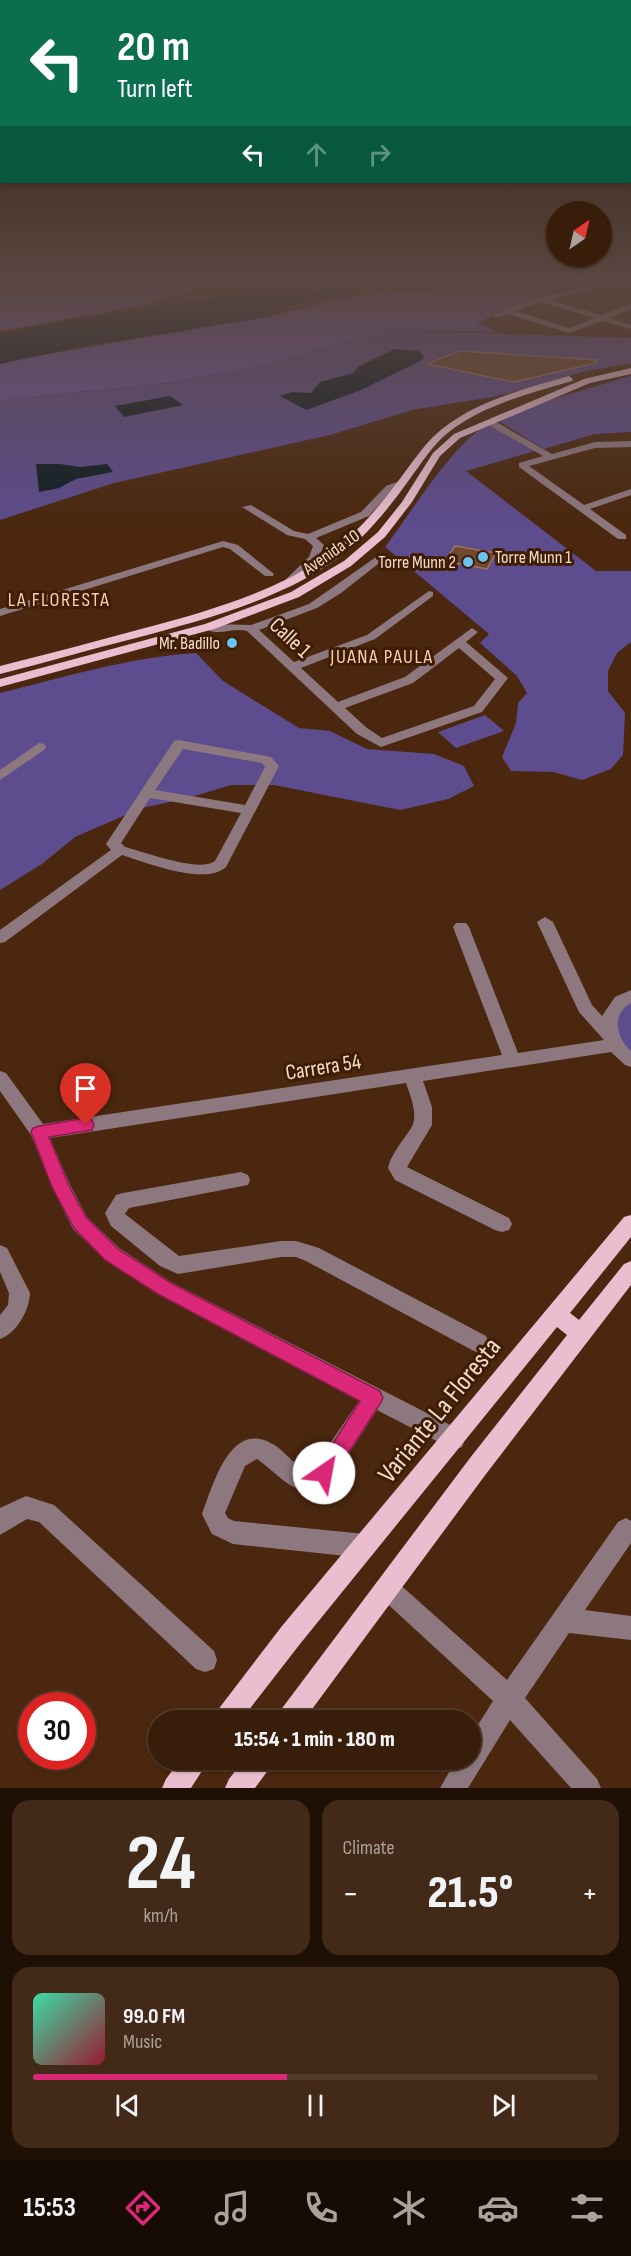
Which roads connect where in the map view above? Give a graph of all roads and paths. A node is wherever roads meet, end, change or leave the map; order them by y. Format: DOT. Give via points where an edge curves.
graph roads {
  1 [pos="629,368"];
  2 [pos="490,422"];
  3 [pos="631,444"];
  4 [pos="551,457"];
  5 [pos="402,483"];
  6 [pos="631,492"];
  7 [pos="247,507"];
  8 [pos="581,509"];
  9 [pos="309,537"];
  10 [pos="622,537"];
  11 [pos="379,558"];
  12 [pos="269,574"];
  13 [pos="290,581"];
  14 [pos="429,594"];
  15 [pos="0,613"];
  16 [pos="209,627"];
  17 [pos="251,629"];
  18 [pos="472,632"];
  19 [pos="459,642"];
  20 [pos="292,667"];
  21 [pos="0,669"];
  22 [pos="0,683"];
  23 [pos="336,707"];
  24 [pos="39,747"];
  25 [pos="0,776"];
  26 [pos="145,793"];
  27 [pos="249,810"];
  28 [pos="120,850"];
  29 [pos="545,922"];
  30 [pos="461,927"];
  31 [pos="0,938"];
  32 [pos="631,996"];
  33 [pos="611,1038"];
  34 [pos="512,1060"];
  35 [pos="631,1060"];
  36 [pos="412,1076"];
  37 [pos="0,1078"];
  38 [pos="39,1132"];
  39 [pos="241,1180"];
  40 [pos="631,1223"];
  41 [pos="502,1224"];
  42 [pos="178,1265"];
  43 [pos="3,1269"];
  44 [pos="631,1270"];
  45 [pos="164,1288"];
  46 [pos="556,1314"];
  47 [pos="0,1330"];
  48 [pos="581,1334"];
  49 [pos="479,1342"];
  50 [pos="373,1398"];
  51 [pos="454,1439"];
  52 [pos="0,1524"];
  53 [pos="626,1530"];
  54 [pos="365,1546"];
  55 [pos="388,1589"];
  56 [pos="563,1620"];
  57 [pos="631,1628"];
  58 [pos="205,1660"];
  59 [pos="509,1700"];
  60 [pos="234,1710"];
  61 [pos="297,1710"];
  62 [pos="481,1743"];
  63 [pos="188,1770"];
  64 [pos="252,1770"];
  65 [pos="464,1770"];
  66 [pos="175,1788"];
  67 [pos="238,1788"];
  68 [pos="453,1788"];
  69 [pos="588,1788"];
  1 -- 2 [label="main road, Avenida 10" via="587,381"];
  1 -- 5 [label="main road, Avenida 10" via="589,372 530,390 462,421 440,436"];
  2 -- 4 [label="street"];
  2 -- 16 [label="main road, Avenida 10" via="446,444 386,530 351,561 281,603"];
  3 -- 4 [label="street" via="595,445"];
  4 -- 8 [label="street" via="522,465"];
  5 -- 9 [label="street" via="389,488 365,514"];
  5 -- 13 [label="main road, Avenida 10" via="347,547"];
  6 -- 8 [label="street"];
  7 -- 9 [label="street" via="291,532"];
  8 -- 10 [label="street"];
  9 -- 13 [label="street" via="319,545 318,550"];
  11 -- 17 [label="street" via="313,606"];
  12 -- 15 [label="street" via="234,547 223,544"];
  13 -- 21 [label="main road, Avenida 10" via="189,620"];
  14 -- 20 [label="street" via="371,638"];
  16 -- 17 [label="street, Calle 1" via="218,630 241,625"];
  16 -- 22 [label="main road, Avenida 10"];
  17 -- 20 [label="street, Calle 1"];
  18 -- 19 [label="street"];
  19 -- 23 [label="street" via="409,680"];
  19 -- 23 [label="street, Calle 1" via="502,678 478,709 381,743"];
  20 -- 23 [label="street, Calle 1"];
  24 -- 25 [label="street"];
  26 -- 27 [label="street"];
  26 -- 27 [label="street" via="176,747 184,744 270,763 272,766"];
  26 -- 28 [label="street" via="114,842"];
  27 -- 28 [label="street" via="215,869"];
  28 -- 31 [label="street"];
  29 -- 33 [label="street" via="585,1008"];
  30 -- 34 [label="street"];
  32 -- 33 [label="street" via="614,1007 608,1018"];
  33 -- 34 [label="street, Carrera 54"];
  33 -- 35 [label="street"];
  34 -- 36 [label="street, Carrera 54"];
  36 -- 38 [label="street, Carrera 54"];
  36 -- 41 [label="street" via="424,1119 397,1168 402,1175"];
  37 -- 38 [label="street"];
  38 -- 45 [label="street" via="80,1223 112,1254"];
  39 -- 42 [label="street" via="123,1201 117,1207 118,1220"];
  40 -- 46 [label="main road, Variante La Floresta"];
  42 -- 45 [label="street"];
  42 -- 49 [label="street" via="296,1249"];
  43 -- 47 [label="street" via="20,1291 21,1300"];
  44 -- 48 [label="main road"];
  45 -- 50 [label="street"];
  46 -- 48 [label="main road"];
  46 -- 51 [label="main road, Variante La Floresta"];
  48 -- 55 [label="main road"];
  50 -- 51 [label="street"];
  50 -- 54 [label="street" via="324,1473 313,1480 300,1479 263,1451 251,1448 243,1452 213,1514 220,1526 233,1532"];
  51 -- 54 [label="main road, Variante La Floresta"];
  52 -- 58 [label="street" via="26,1507 46,1513"];
  53 -- 56 [label="street"];
  54 -- 60 [label="main road, Variante La Floresta"];
  55 -- 59 [label="street"];
  55 -- 61 [label="main road"];
  56 -- 57 [label="street"];
  56 -- 59 [label="street"];
  59 -- 62 [label="street"];
  59 -- 69 [label="street"];
  63 -- 66 [label="main road"];
  64 -- 67 [label="main road"];
  65 -- 68 [label="street"];
}
